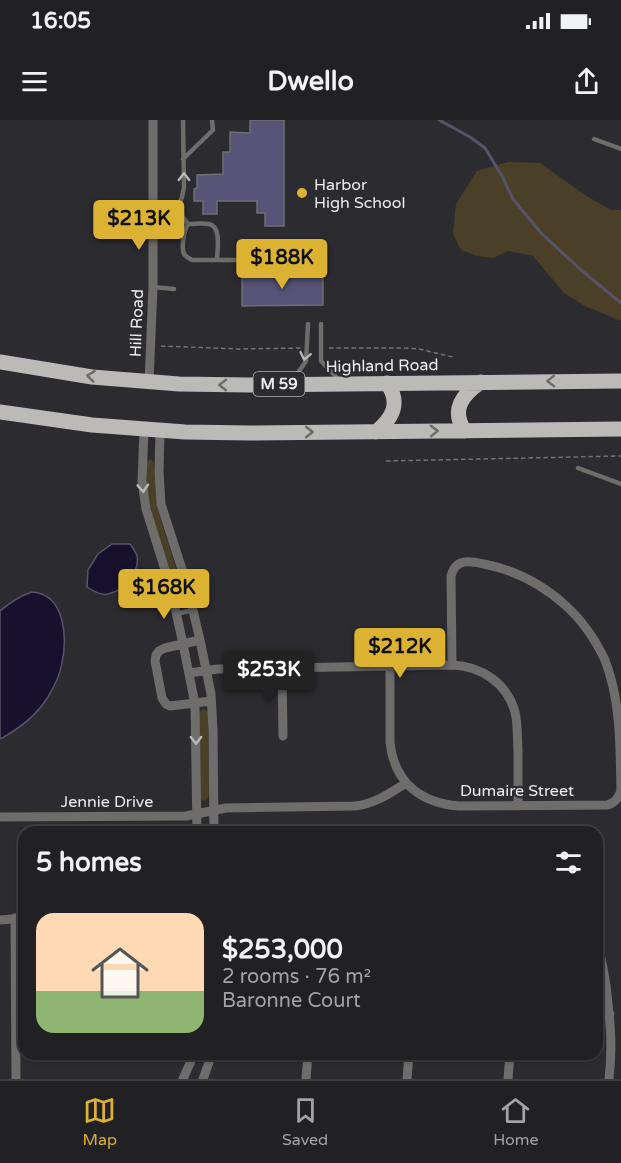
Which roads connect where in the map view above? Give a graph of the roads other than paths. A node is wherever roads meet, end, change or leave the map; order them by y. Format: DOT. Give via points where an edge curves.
graph roads {
  1 [pos="153,120"];
  2 [pos="183,120"];
  3 [pos="212,120"];
  4 [pos="594,139"];
  5 [pos="621,149"];
  6 [pos="183,159"];
  7 [pos="177,209"];
  8 [pos="153,210"];
  9 [pos="188,224"];
  10 [pos="325,251"];
  11 [pos="217,260"];
  12 [pos="153,287"];
  13 [pos="174,289"];
  14 [pos="308,324"];
  15 [pos="321,324"];
  16 [pos="0,362"];
  17 [pos="621,381"];
  18 [pos="149,382"];
  19 [pos="481,382"];
  20 [pos="387,383"];
  21 [pos="290,384"];
  22 [pos="343,384"];
  23 [pos="0,412"];
  24 [pos="621,429"];
  25 [pos="144,430"];
  26 [pos="160,431"];
  27 [pos="465,431"];
  28 [pos="376,432"];
  29 [pos="578,468"];
  30 [pos="621,484"];
  31 [pos="193,610"];
  32 [pos="176,614"];
  33 [pos="200,640"];
  34 [pos="183,644"];
  35 [pos="452,665"];
  36 [pos="390,666"];
  37 [pos="282,668"];
  38 [pos="206,669"];
  39 [pos="189,673"];
  40 [pos="211,701"];
  41 [pos="195,704"];
  42 [pos="283,736"];
  43 [pos="406,783"];
  44 [pos="518,806"];
  45 [pos="213,810"];
  46 [pos="196,814"];
  47 [pos="0,817"];
  48 [pos="197,826"];
  49 [pos="214,826"];
  50 [pos="18,918"];
  51 [pos="0,920"];
  52 [pos="603,968"];
  53 [pos="603,1014"];
  54 [pos="610,1014"];
  55 [pos="18,1048"];
  56 [pos="191,1060"];
  57 [pos="210,1060"];
  58 [pos="308,1060"];
  59 [pos="409,1060"];
  60 [pos="510,1060"];
  61 [pos="16,1079"];
  62 [pos="183,1079"];
  63 [pos="203,1079"];
  64 [pos="306,1079"];
  65 [pos="407,1079"];
  66 [pos="508,1079"];
  67 [pos="609,1079"];
  1 -- 8 [label="street, Hill Road"];
  2 -- 6 [label="lane"];
  3 -- 6 [label="lane" via="213,130"];
  4 -- 5 [label="lane"];
  7 -- 6 [label="lane, one-way" via="184,186"];
  7 -- 8 [label="lane"];
  7 -- 9 [label="lane"];
  8 -- 12 [label="street, Hill Road"];
  9 -- 11 [label="lane" via="215,227"];
  9 -- 11 [label="lane" via="184,231 187,257"];
  10 -- 11 [label="lane" via="263,251 252,260"];
  12 -- 13 [label="lane"];
  12 -- 18 [label="street, Hill Road"];
  14 -- 21 [label="lane, one-way" via="306,361"];
  15 -- 22 [label="lane" via="321,361"];
  18 -- 16 [label="highway, Highland Road / M 59, one-way"];
  17 -- 19 [label="highway, Highland Road / M 59, one-way"];
  21 -- 18 [label="highway, Highland Road / M 59, one-way"];
  19 -- 20 [label="highway, Highland Road / M 59"];
  19 -- 27 [label="highway" via="466,394 459,407 459,420"];
  20 -- 22 [label="highway, Highland Road / M 59"];
  20 -- 28 [label="highway" via="394,407 388,421"];
  21 -- 22 [label="highway, Highland Road / M 59"];
  23 -- 25 [label="highway"];
  24 -- 27 [label="highway"];
  25 -- 26 [label="highway"];
  25 -- 32 [label="street, one-way" via="142,481 146,509"];
  26 -- 28 [label="highway, one-way"];
  26 -- 31 [label="street" via="161,504"];
  28 -- 27 [label="highway, one-way"];
  29 -- 30 [label="lane"];
  31 -- 32 [label="lane"];
  31 -- 33 [label="street"];
  32 -- 34 [label="street"];
  33 -- 34 [label="street"];
  33 -- 38 [label="street"];
  34 -- 39 [label="street"];
  34 -- 41 [label="street" via="163,648 156,655 161,695 170,706"];
  35 -- 36 [label="street"];
  35 -- 44 [label="street" via="490,677 510,701 517,729"];
  35 -- 44 [label="street, Dumaire Street" via="451,576 454,567 470,562 501,568 557,598 591,635 604,658 613,681 620,721 618,797 607,805"];
  36 -- 37 [label="street"];
  36 -- 43 [label="street, Dumaire Street" via="390,748"];
  37 -- 38 [label="street"];
  37 -- 42 [label="street"];
  38 -- 39 [label="street"];
  38 -- 40 [label="street"];
  39 -- 41 [label="street"];
  40 -- 41 [label="street"];
  40 -- 45 [label="street"];
  41 -- 46 [label="street, one-way"];
  43 -- 44 [label="street, Dumaire Street" via="440,804"];
  43 -- 45 [label="street, Jennie Drive" via="378,800 348,807"];
  45 -- 46 [label="street, Jennie Drive"];
  45 -- 49 [label="street"];
  46 -- 47 [label="street, Jennie Drive"];
  46 -- 48 [label="street"];
  50 -- 51 [label="street"];
  52 -- 54 [label="street"];
  53 -- 54 [label="street"];
  54 -- 67 [label="street"];
  55 -- 61 [label="street"];
  56 -- 62 [label="street"];
  57 -- 63 [label="street"];
  58 -- 64 [label="street"];
  59 -- 65 [label="street"];
  60 -- 66 [label="street"];
}
